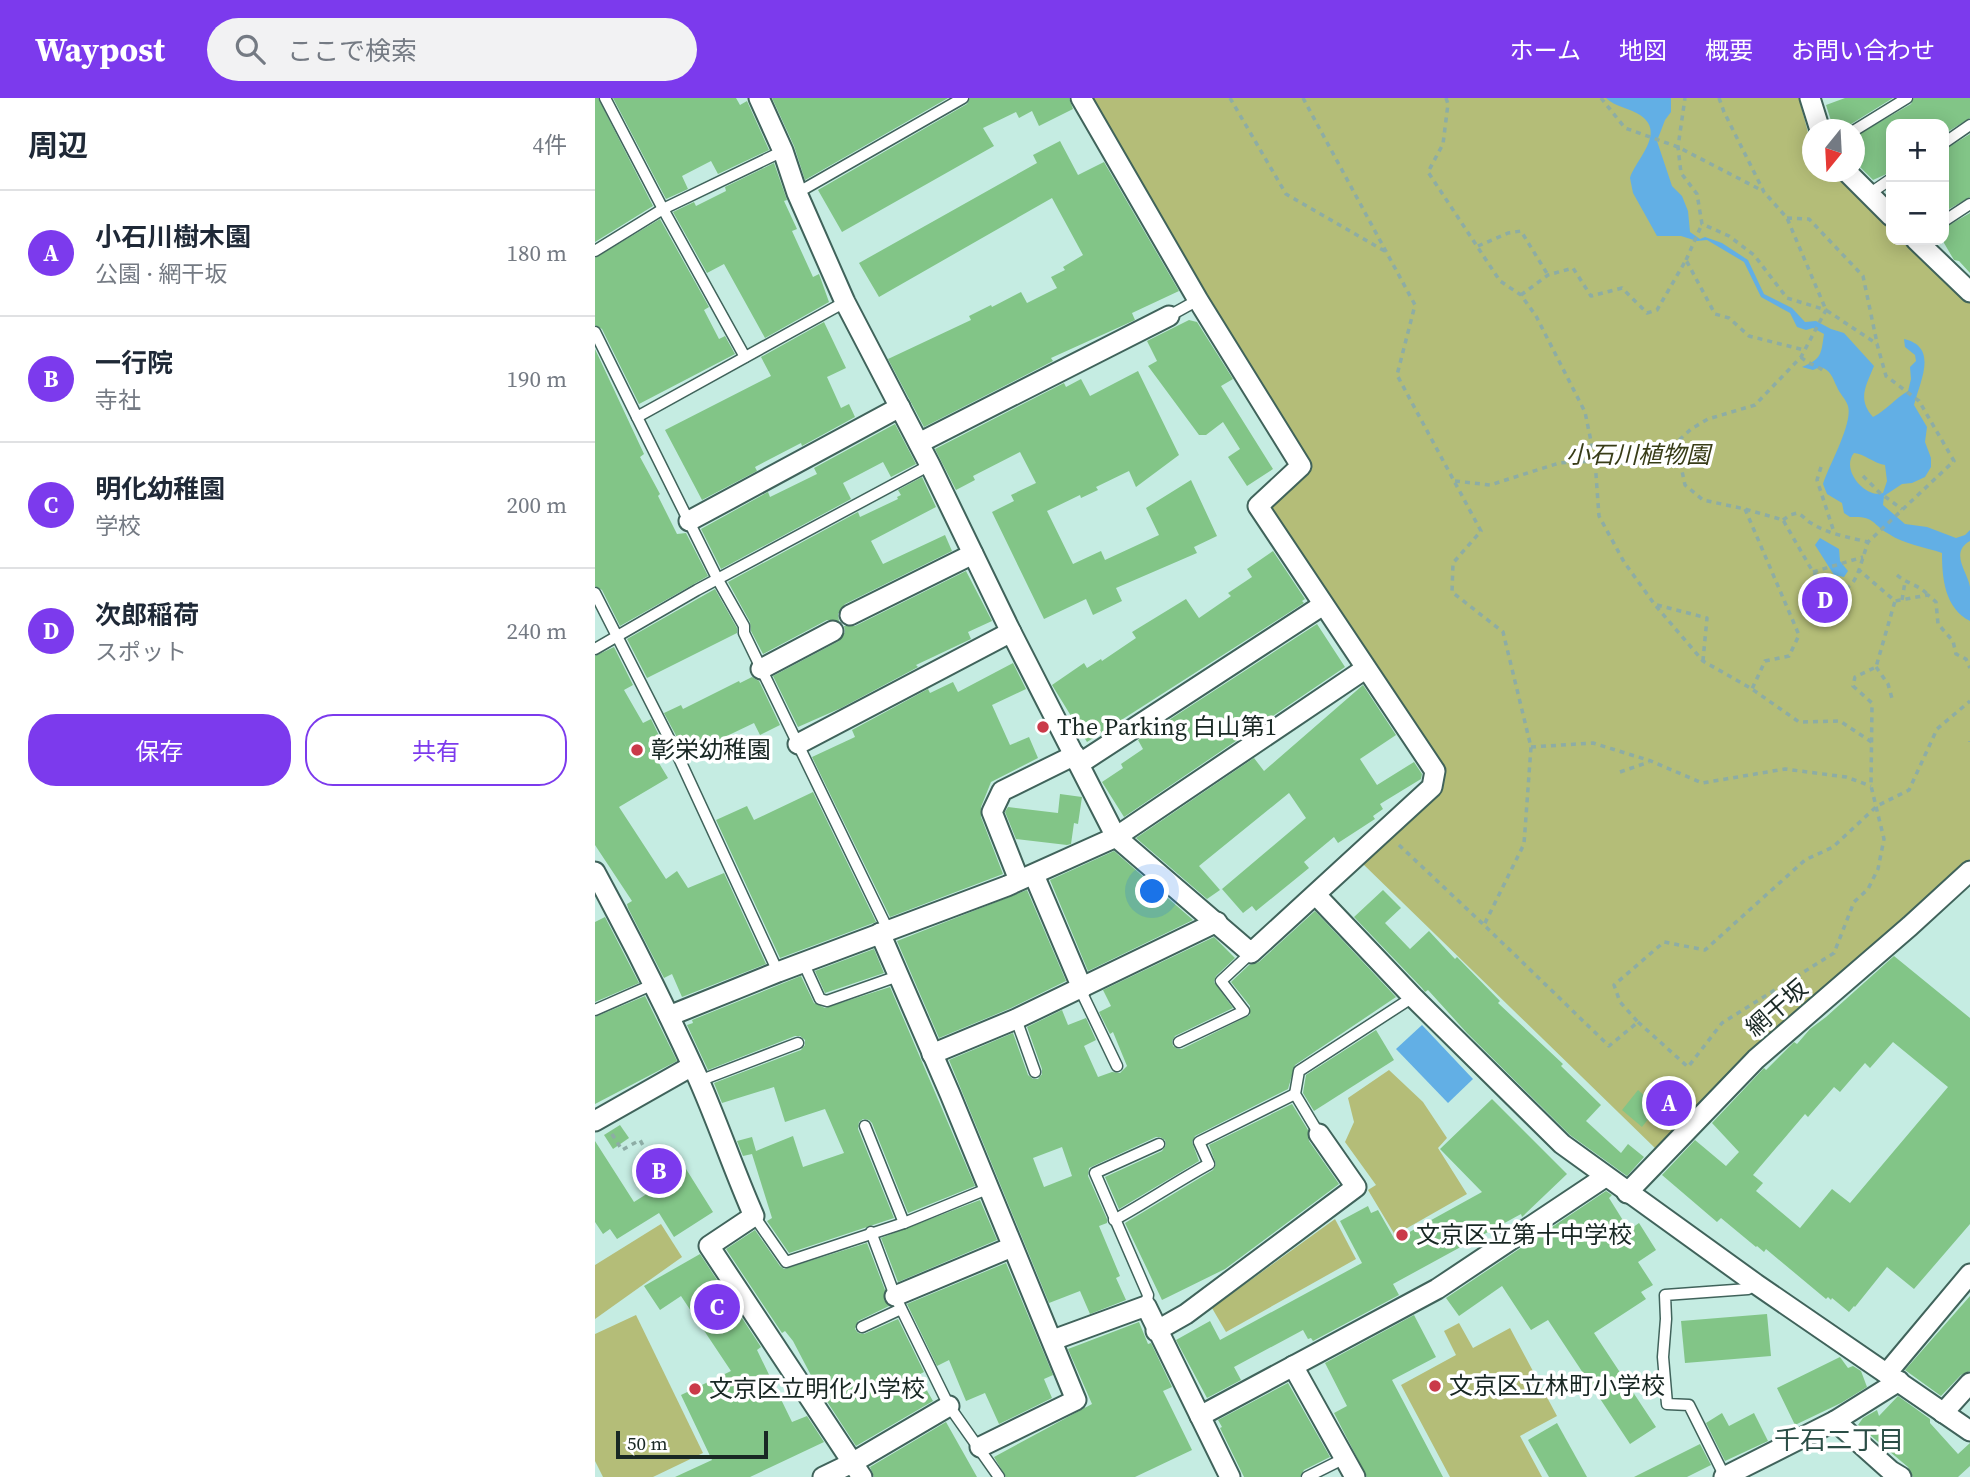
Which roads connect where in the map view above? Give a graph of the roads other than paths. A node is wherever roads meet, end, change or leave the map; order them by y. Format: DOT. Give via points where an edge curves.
graph roads {
  1 [pos="605,98"];
  2 [pos="759,98"];
  3 [pos="964,98"];
  4 [pos="1081,98"];
  5 [pos="1810,98"];
  6 [pos="1907,98"];
  7 [pos="1817,119"];
  8 [pos="1865,123"];
  9 [pos="1970,125"];
  10 [pos="1949,140"];
  11 [pos="783,150"];
  12 [pos="1857,182"];
  13 [pos="1886,182"];
  14 [pos="797,192"];
  15 [pos="1868,194"];
  16 [pos="1970,204"];
  17 [pos="663,209"];
  18 [pos="1886,211"];
  19 [pos="1949,218"];
  20 [pos="1921,245"];
  21 [pos="595,251"];
  22 [pos="1969,289"];
  23 [pos="1198,300"];
  24 [pos="845,302"];
  25 [pos="1169,316"];
  26 [pos="595,332"];
  27 [pos="745,357"];
  28 [pos="900,407"];
  29 [pos="637,417"];
  30 [pos="919,443"];
  31 [pos="930,465"];
  32 [pos="689,522"];
  33 [pos="973,554"];
  34 [pos="718,580"];
  35 [pos="595,593"];
  36 [pos="1323,605"];
  37 [pos="850,614"];
  38 [pos="833,631"];
  39 [pos="1011,632"];
  40 [pos="617,637"];
  41 [pos="595,649"];
  42 [pos="761,669"];
  43 [pos="1365,669"];
  44 [pos="798,744"];
  45 [pos="1077,760"];
  46 [pos="1116,837"];
  47 [pos="1970,871"];
  48 [pos="595,872"];
  49 [pos="1027,877"];
  50 [pos="1316,895"];
  51 [pos="1217,922"];
  52 [pos="884,931"];
  53 [pos="1251,953"];
  54 [pos="803,962"];
  55 [pos="778,972"];
  56 [pos="898,976"];
  57 [pos="654,985"];
  58 [pos="1081,988"];
  59 [pos="1413,997"];
  60 [pos="595,1010"];
  61 [pos="669,1016"];
  62 [pos="1016,1019"];
  63 [pos="1179,1042"];
  64 [pos="798,1044"];
  65 [pos="932,1054"];
  66 [pos="1117,1066"];
  67 [pos="1035,1072"];
  68 [pos="695,1073"];
  69 [pos="1295,1094"];
  70 [pos="598,1119"];
  71 [pos="865,1126"];
  72 [pos="1319,1135"];
  73 [pos="1159,1144"];
  74 [pos="1605,1177"];
  75 [pos="987,1189"];
  76 [pos="1627,1193"];
  77 [pos="754,1216"];
  78 [pos="1114,1220"];
  79 [pos="904,1223"];
  80 [pos="871,1232"];
  81 [pos="1012,1247"];
  82 [pos="1970,1274"];
  83 [pos="1756,1284"];
  84 [pos="898,1303"];
  85 [pos="1146,1306"];
  86 [pos="862,1327"];
  87 [pos="1156,1331"];
  88 [pos="1053,1340"];
  89 [pos="1293,1366"];
  90 [pos="1893,1377"];
  91 [pos="1970,1383"];
  92 [pos="949,1406"];
  93 [pos="1943,1413"];
  94 [pos="1200,1416"];
  95 [pos="1836,1421"];
  96 [pos="1970,1431"];
  97 [pos="980,1447"];
  98 [pos="1345,1458"];
  99 [pos="857,1470"];
  100 [pos="997,1476"];
  101 [pos="823,1477"];
  102 [pos="1230,1477"];
  103 [pos="1307,1477"];
  104 [pos="1355,1477"];
  105 [pos="1725,1477"];
  106 [pos="1901,1477"];
  1 -- 17 [label="lane"];
  2 -- 11 [label="street"];
  3 -- 14 [label="lane"];
  4 -- 23 [label="street"];
  5 -- 7 [label="street"];
  6 -- 8 [label="lane"];
  9 -- 10 [label="lane"];
  11 -- 14 [label="street"];
  11 -- 17 [label="lane"];
  12 -- 15 [label="street"];
  13 -- 15 [label="lane"];
  14 -- 24 [label="street"];
  15 -- 18 [label="street"];
  16 -- 19 [label="lane"];
  17 -- 21 [label="lane"];
  17 -- 27 [label="lane"];
  20 -- 22 [label="street"];
  23 -- 25 [label="lane"];
  23 -- 36 [label="street" via="1301,466 1258,506"];
  24 -- 27 [label="lane"];
  24 -- 28 [label="street"];
  25 -- 30 [label="street"];
  26 -- 29 [label="lane"];
  27 -- 29 [label="lane"];
  28 -- 30 [label="street"];
  28 -- 32 [label="street"];
  29 -- 32 [label="lane"];
  30 -- 31 [label="street"];
  31 -- 33 [label="street"];
  31 -- 34 [label="lane"];
  32 -- 34 [label="lane"];
  33 -- 37 [label="street"];
  33 -- 39 [label="street"];
  34 -- 40 [label="lane"];
  34 -- 42 [label="lane"];
  35 -- 40 [label="lane"];
  36 -- 43 [label="street"];
  36 -- 45 [label="street"];
  38 -- 42 [label="street"];
  39 -- 44 [label="street"];
  39 -- 45 [label="street"];
  40 -- 41 [label="lane"];
  40 -- 55 [label="lane" via="678,755"];
  42 -- 44 [label="lane"];
  43 -- 46 [label="street"];
  43 -- 50 [label="street" via="1435,771 1432,787"];
  44 -- 52 [label="lane"];
  45 -- 46 [label="street"];
  45 -- 49 [label="street" via="1002,791 992,812"];
  46 -- 49 [label="street"];
  46 -- 51 [label="street"];
  47 -- 76 [label="street, 網干坂" via="1756,1059"];
  48 -- 57 [label="street"];
  49 -- 52 [label="street"];
  49 -- 58 [label="street"];
  50 -- 53 [label="street"];
  50 -- 59 [label="street"];
  51 -- 53 [label="street"];
  51 -- 58 [label="street"];
  52 -- 54 [label="street"];
  52 -- 56 [label="street"];
  53 -- 63 [label="lane" via="1221,981 1244,1011"];
  54 -- 55 [label="street"];
  54 -- 56 [label="lane" via="820,999 827,1001"];
  55 -- 61 [label="street"];
  56 -- 65 [label="street"];
  57 -- 60 [label="lane"];
  57 -- 61 [label="street"];
  58 -- 62 [label="street"];
  58 -- 66 [label="lane"];
  59 -- 69 [label="lane" via="1300,1072"];
  59 -- 74 [label="street" via="1562,1144"];
  61 -- 68 [label="street"];
  62 -- 65 [label="street"];
  62 -- 67 [label="lane"];
  64 -- 68 [label="lane"];
  65 -- 75 [label="street"];
  68 -- 70 [label="street"];
  68 -- 77 [label="street"];
  69 -- 72 [label="lane"];
  69 -- 78 [label="lane" via="1199,1142 1209,1164"];
  71 -- 79 [label="lane"];
  72 -- 87 [label="street" via="1356,1187 1186,1314"];
  73 -- 78 [label="lane" via="1095,1173"];
  74 -- 76 [label="street"];
  74 -- 89 [label="street" via="1437,1289"];
  75 -- 79 [label="lane"];
  75 -- 81 [label="street"];
  76 -- 83 [label="street"];
  77 -- 80 [label="lane" via="786,1262"];
  77 -- 99 [label="street" via="709,1246"];
  78 -- 85 [label="lane" via="1148,1295"];
  79 -- 80 [label="lane"];
  80 -- 84 [label="lane"];
  81 -- 84 [label="street"];
  81 -- 88 [label="street"];
  82 -- 90 [label="street"];
  83 -- 90 [label="street"];
  83 -- 105 [label="lane" via="1748,1289 1665,1295 1667,1404 1689,1405"];
  84 -- 86 [label="lane"];
  84 -- 92 [label="lane"];
  85 -- 87 [label="street"];
  85 -- 88 [label="street"];
  87 -- 94 [label="street"];
  88 -- 97 [label="street" via="1076,1400"];
  89 -- 94 [label="street"];
  89 -- 98 [label="street"];
  90 -- 93 [label="street"];
  90 -- 95 [label="street"];
  91 -- 93 [label="street"];
  92 -- 97 [label="lane"];
  92 -- 99 [label="street"];
  93 -- 96 [label="street"];
  94 -- 102 [label="street"];
  95 -- 105 [label="street"];
  95 -- 106 [label="street"];
  97 -- 100 [label="lane"];
  98 -- 103 [label="lane"];
  98 -- 104 [label="street"];
  99 -- 101 [label="street"];
}
